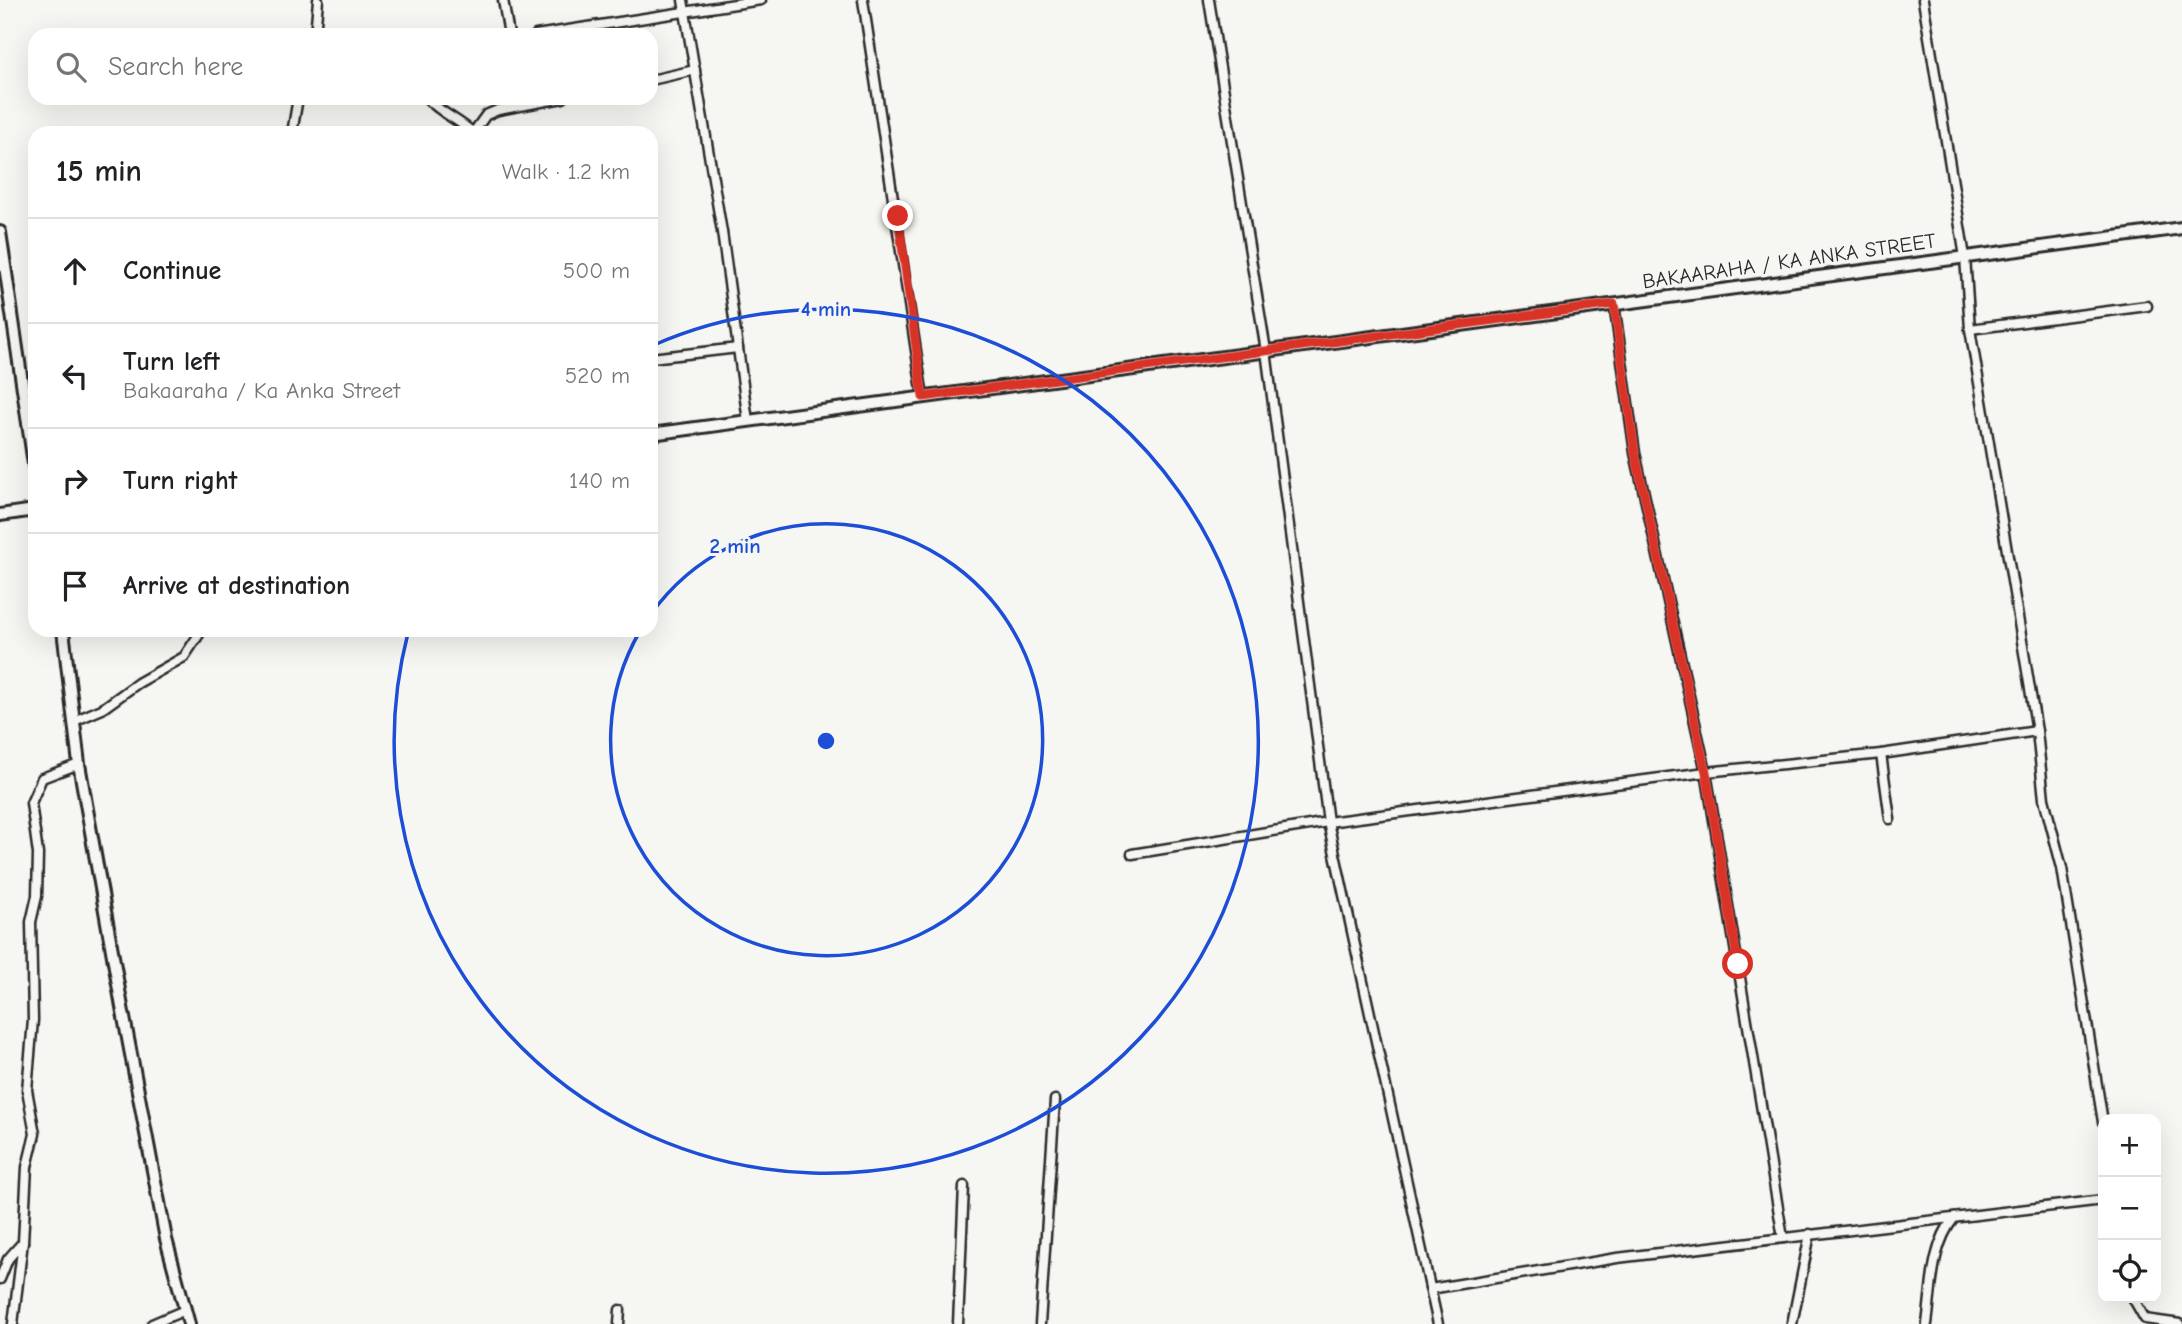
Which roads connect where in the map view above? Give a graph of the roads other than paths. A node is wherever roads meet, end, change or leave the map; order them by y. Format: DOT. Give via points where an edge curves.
graph roads {
  1 [pos="318,0"];
  2 [pos="503,0"];
  3 [pos="683,0"];
  4 [pos="761,0"];
  5 [pos="863,0"];
  6 [pos="1209,0"];
  7 [pos="1923,0"];
  8 [pos="685,13"];
  9 [pos="316,28"];
  10 [pos="508,28"];
  11 [pos="583,28"];
  12 [pos="695,70"];
  13 [pos="658,78"];
  14 [pos="297,105"];
  15 [pos="433,105"];
  16 [pos="513,105"];
  17 [pos="293,126"];
  18 [pos="466,126"];
  19 [pos="478,126"];
  20 [pos="2182,228"];
  21 [pos="0,232"];
  22 [pos="1965,257"];
  23 [pos="1614,304"];
  24 [pos="2147,306"];
  25 [pos="1970,329"];
  26 [pos="738,348"];
  27 [pos="1266,351"];
  28 [pos="658,357"];
  29 [pos="923,397"];
  30 [pos="748,421"];
  31 [pos="28,423"];
  32 [pos="658,433"];
  33 [pos="28,511"];
  34 [pos="0,515"];
  35 [pos="64,637"];
  36 [pos="197,637"];
  37 [pos="74,721"];
  38 [pos="2037,731"];
  39 [pos="1881,754"];
  40 [pos="79,764"];
  41 [pos="1706,772"];
  42 [pos="1890,819"];
  43 [pos="1328,822"];
  44 [pos="1132,854"];
  45 [pos="1055,1100"];
  46 [pos="2102,1114"];
  47 [pos="964,1186"];
  48 [pos="2098,1201"];
  49 [pos="1954,1218"];
  50 [pos="1810,1234"];
  51 [pos="1783,1238"];
  52 [pos="23,1242"];
  53 [pos="0,1279"];
  54 [pos="1430,1289"];
  55 [pos="2136,1303"];
  56 [pos="185,1310"];
  57 [pos="620,1310"];
  58 [pos="13,1324"];
  59 [pos="152,1324"];
  60 [pos="189,1324"];
  61 [pos="619,1324"];
  62 [pos="958,1324"];
  63 [pos="1040,1324"];
  64 [pos="1438,1324"];
  65 [pos="1792,1324"];
  66 [pos="1927,1324"];
  67 [pos="2180,1324"];
  1 -- 9 [label="street"];
  2 -- 10 [label="street"];
  3 -- 8 [label="street"];
  4 -- 8 [label="street"];
  5 -- 29 [label="street"];
  6 -- 27 [label="street"];
  7 -- 22 [label="street"];
  8 -- 11 [label="street"];
  8 -- 12 [label="street"];
  12 -- 13 [label="street"];
  12 -- 26 [label="street"];
  14 -- 17 [label="street"];
  15 -- 18 [label="street"];
  16 -- 19 [label="street" via="486,116"];
  20 -- 22 [label="street, BAKAARAHA / KA ANKA STREET"];
  21 -- 31 [label="street"];
  22 -- 23 [label="street, BAKAARAHA / KA ANKA STREET"];
  22 -- 25 [label="street"];
  23 -- 27 [label="street, BAKAARAHA / KA ANKA STREET"];
  23 -- 41 [label="street" via="1635,453"];
  24 -- 25 [label="street"];
  25 -- 38 [label="street"];
  26 -- 28 [label="street"];
  26 -- 30 [label="street"];
  27 -- 29 [label="street, BAKAARAHA / KA ANKA STREET"];
  27 -- 43 [label="street"];
  29 -- 30 [label="street, BAKAARAHA / KA ANKA STREET"];
  30 -- 32 [label="street, BAKAARAHA / KA ANKA STREET"];
  33 -- 34 [label="street"];
  35 -- 37 [label="street"];
  36 -- 37 [label="street" via="184,657 102,709"];
  37 -- 40 [label="street"];
  38 -- 39 [label="street"];
  38 -- 46 [label="street" via="2044,799 2062,868"];
  39 -- 41 [label="street"];
  39 -- 42 [label="street"];
  40 -- 52 [label="street" via="42,778 31,803 38,854 31,922 33,1020 27,1090 35,1134 26,1167"];
  40 -- 56 [label="street" via="166,1239"];
  41 -- 43 [label="street"];
  41 -- 51 [label="street"];
  43 -- 44 [label="street"];
  43 -- 54 [label="street"];
  45 -- 63 [label="street"];
  47 -- 62 [label="street"];
  48 -- 49 [label="street"];
  49 -- 50 [label="street"];
  49 -- 66 [label="street" via="1939,1246"];
  50 -- 51 [label="street"];
  50 -- 65 [label="street"];
  51 -- 54 [label="street" via="1617,1258"];
  52 -- 53 [label="street" via="8,1259"];
  52 -- 58 [label="street"];
  54 -- 64 [label="street"];
  55 -- 67 [label="street" via="2145,1319"];
  56 -- 59 [label="street"];
  56 -- 60 [label="street"];
  57 -- 61 [label="street"];
}
